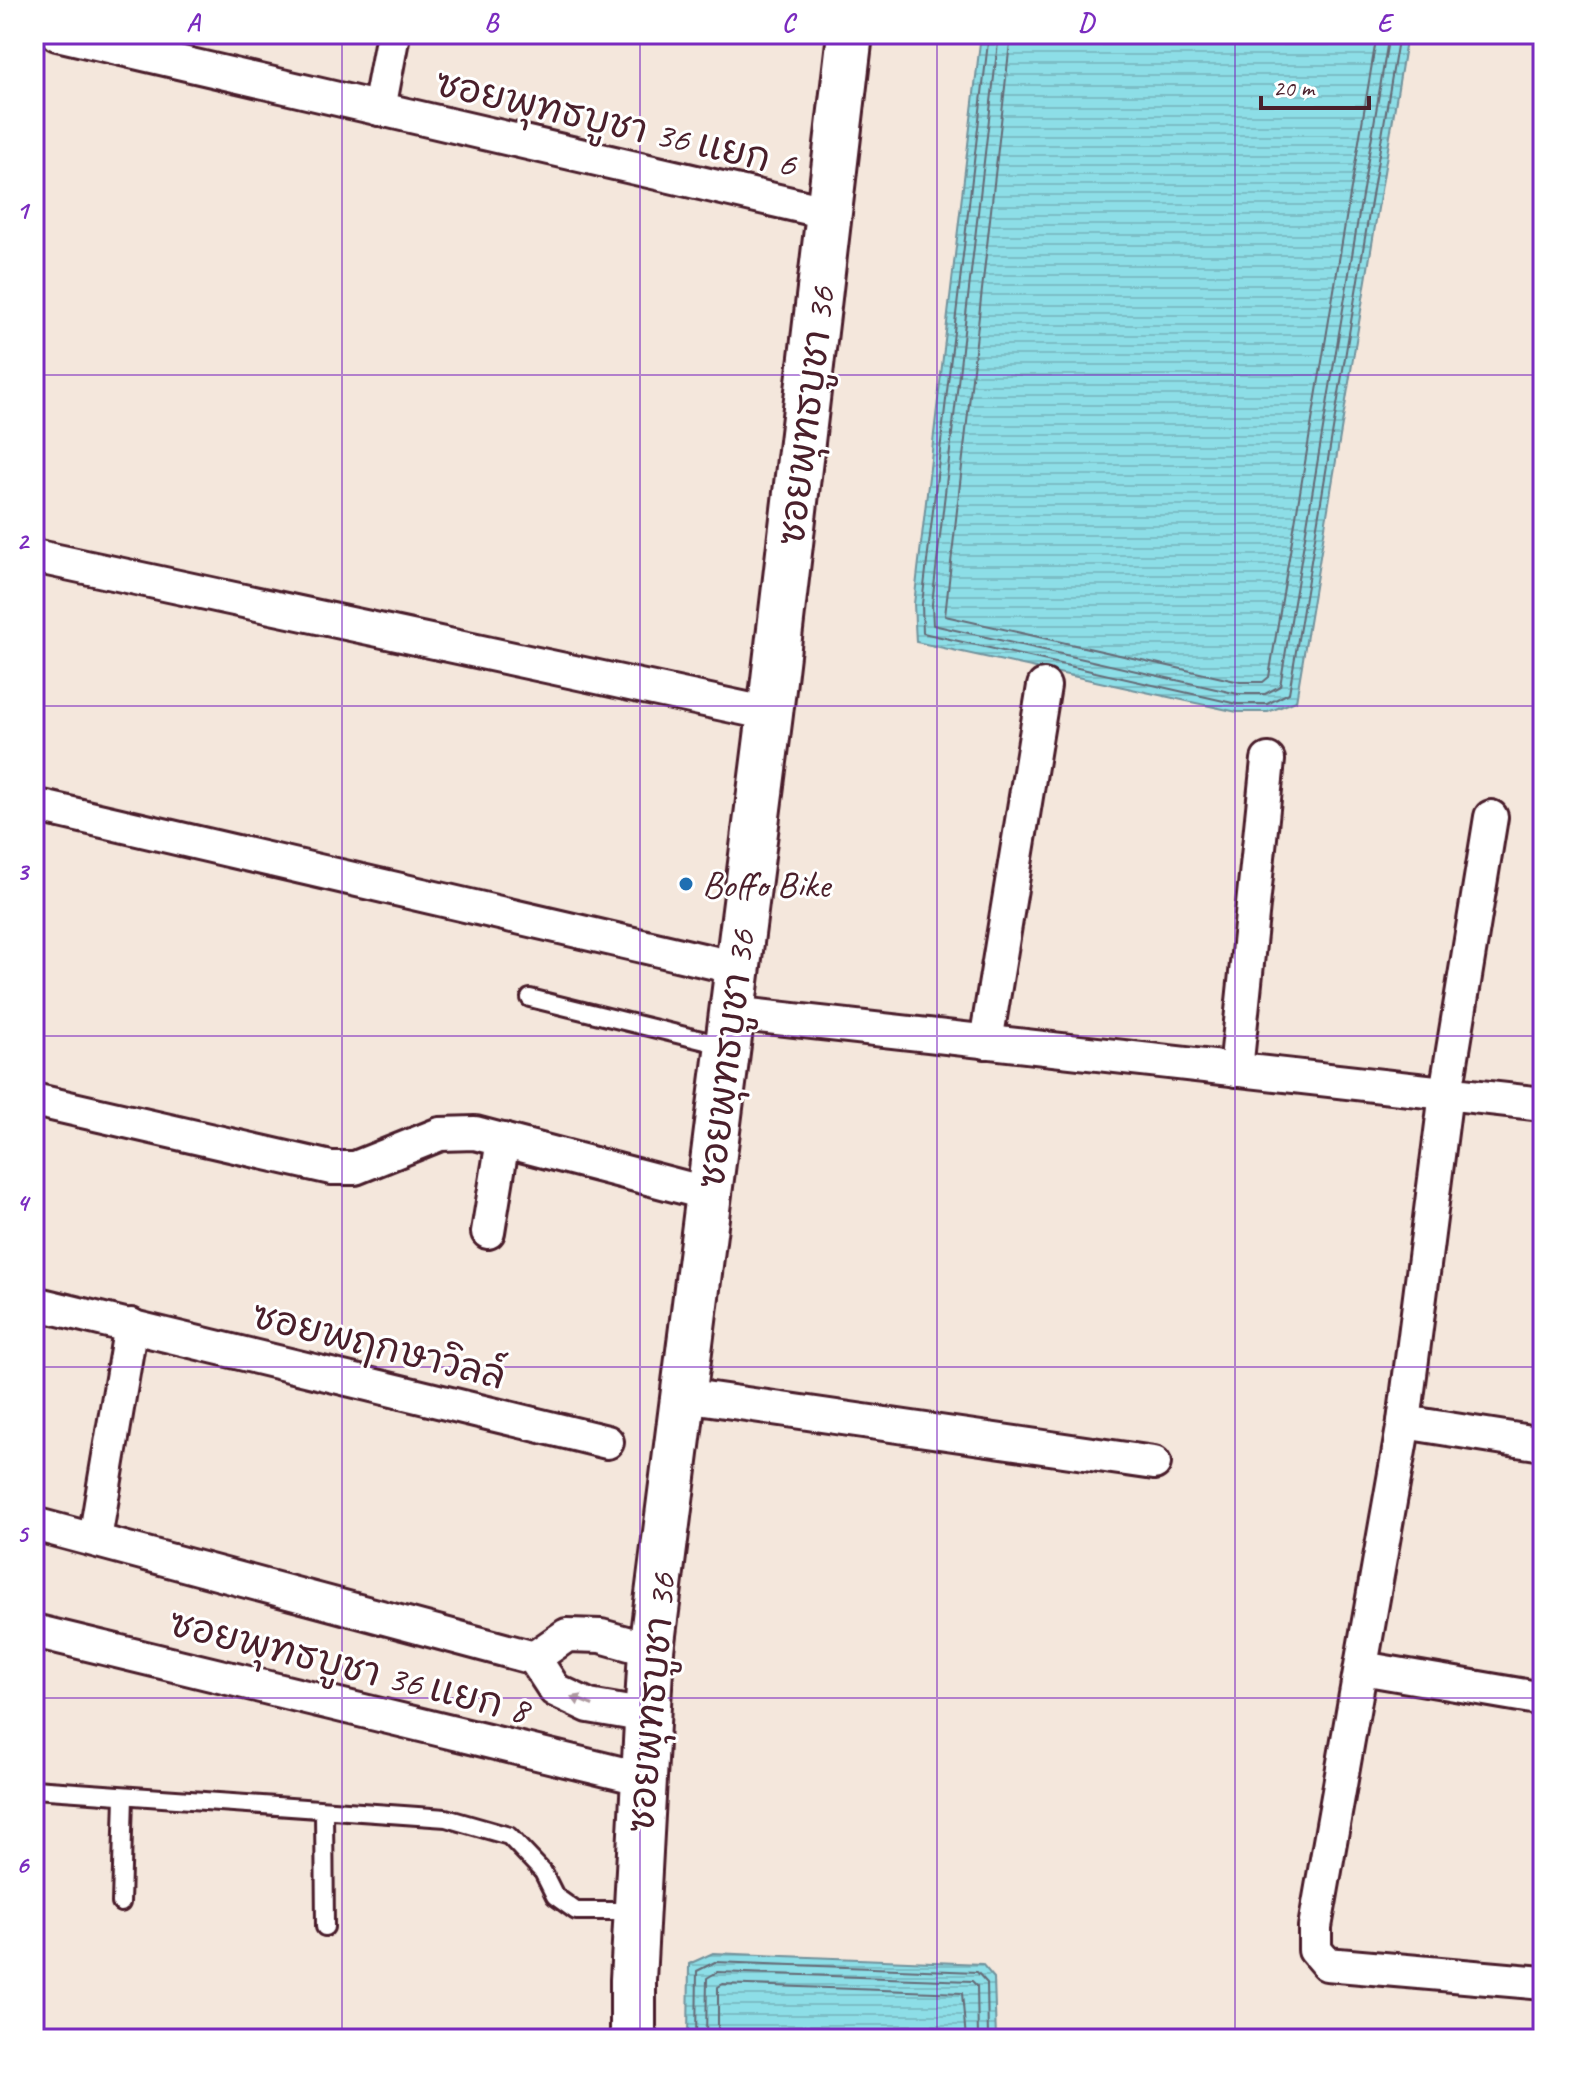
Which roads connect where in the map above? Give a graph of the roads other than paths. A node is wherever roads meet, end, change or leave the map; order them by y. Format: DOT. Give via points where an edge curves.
graph roads {
  1 [pos="57,34"];
  2 [pos="393,34"];
  3 [pos="850,34"];
  4 [pos="379,109"];
  5 [pos="830,213"];
  6 [pos="34,556"];
  7 [pos="1044,686"];
  8 [pos="770,714"];
  9 [pos="1268,760"];
  10 [pos="34,805"];
  11 [pos="1491,817"];
  12 [pos="737,968"];
  13 [pos="530,998"];
  14 [pos="730,1030"];
  15 [pos="986,1042"];
  16 [pos="1236,1070"];
  17 [pos="1446,1093"];
  18 [pos="34,1100"];
  19 [pos="1543,1104"];
  20 [pos="503,1140"];
  21 [pos="709,1194"];
  22 [pos="488,1232"];
  23 [pos="34,1303"];
  24 [pos="131,1325"];
  25 [pos="684,1395"];
  26 [pos="1404,1422"];
  27 [pos="607,1442"];
  28 [pos="1543,1444"];
  29 [pos="1154,1463"];
  30 [pos="34,1524"];
  31 [pos="95,1539"];
  32 [pos="34,1631"];
  33 [pos="651,1650"];
  34 [pos="534,1658"];
  35 [pos="1362,1668"];
  36 [pos="1543,1699"];
  37 [pos="647,1716"];
  38 [pos="644,1779"];
  39 [pos="34,1789"];
  40 [pos="124,1796"];
  41 [pos="324,1811"];
  42 [pos="121,1903"];
  43 [pos="636,1911"];
  44 [pos="325,1927"];
  45 [pos="1543,1983"];
  46 [pos="633,2039"];
  1 -- 4 [label="street, ซอยพุทธบูชา 36 แยก 6"];
  2 -- 4 [label="street"];
  3 -- 5 [label="street, ซอยพุทธบูชา 36"];
  4 -- 5 [label="street, ซอยพุทธบูชา 36 แยก 6"];
  5 -- 8 [label="street, ซอยพุทธบูชา 36"];
  6 -- 8 [label="street"];
  7 -- 15 [label="street"];
  8 -- 12 [label="street, ซอยพุทธบูชา 36"];
  9 -- 16 [label="street"];
  10 -- 12 [label="street"];
  11 -- 17 [label="street"];
  12 -- 14 [label="street, ซอยพุทธบูชา 36"];
  13 -- 14 [label="lane"];
  14 -- 15 [label="street"];
  14 -- 21 [label="street, ซอยพุทธบูชา 36"];
  15 -- 16 [label="street"];
  16 -- 17 [label="street"];
  17 -- 19 [label="street"];
  17 -- 26 [label="street"];
  18 -- 20 [label="street" via="331,1168 355,1168 440,1134 475,1133"];
  20 -- 21 [label="street"];
  20 -- 22 [label="street"];
  21 -- 25 [label="street, ซอยพุทธบูชา 36"];
  23 -- 24 [label="street, ซอยพฤกษาวิลล์"];
  24 -- 27 [label="street, ซอยพฤกษาวิลล์"];
  24 -- 31 [label="street"];
  25 -- 29 [label="street"];
  25 -- 33 [label="street, ซอยพุทธบูชา 36"];
  26 -- 28 [label="street"];
  26 -- 35 [label="street"];
  30 -- 31 [label="street"];
  31 -- 34 [label="street"];
  32 -- 38 [label="street, ซอยพุทธบูชา 36 แยก 8"];
  33 -- 34 [label="street" via="601,1636 567,1635"];
  33 -- 37 [label="street, ซอยพุทธบูชา 36"];
  37 -- 34 [label="street, one-way" via="589,1706 555,1690"];
  35 -- 36 [label="street"];
  35 -- 45 [label="street" via="1315,1950 1327,1964"];
  37 -- 38 [label="street, ซอยพุทธบูชา 36"];
  38 -- 43 [label="street, ซอยพุทธบูชา 36"];
  39 -- 40 [label="lane"];
  40 -- 41 [label="lane"];
  40 -- 42 [label="lane"];
  41 -- 43 [label="lane" via="446,1818 509,1836 543,1872 555,1896 576,1911"];
  41 -- 44 [label="lane"];
  43 -- 46 [label="street, ซอยพุทธบูชา 36"];
}
